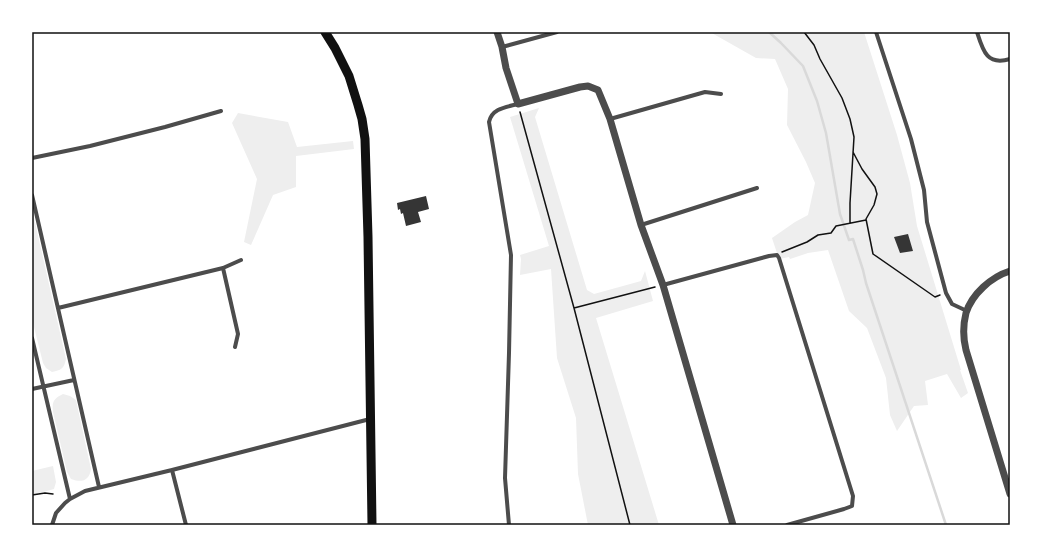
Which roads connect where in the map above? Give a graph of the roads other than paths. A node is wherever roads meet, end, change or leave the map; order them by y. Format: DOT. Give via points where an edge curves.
graph roads {
  1 [pos="325,32"];
  2 [pos="497,32"];
  3 [pos="557,32"];
  4 [pos="876,32"];
  5 [pos="977,32"];
  6 [pos="502,48"];
  7 [pos="1010,59"];
  8 [pos="721,94"];
  9 [pos="518,104"];
  10 [pos="221,111"];
  11 [pos="610,119"];
  12 [pos="32,158"];
  13 [pos="756,188"];
  14 [pos="32,195"];
  15 [pos="641,225"];
  16 [pos="241,260"];
  17 [pos="223,268"];
  18 [pos="1010,271"];
  19 [pos="663,285"];
  20 [pos="58,308"];
  21 [pos="967,312"];
  22 [pos="32,338"];
  23 [pos="235,347"];
  24 [pos="74,380"];
  25 [pos="43,387"];
  26 [pos="32,389"];
  27 [pos="371,418"];
  28 [pos="172,470"];
  29 [pos="99,487"];
  30 [pos="1010,494"];
  31 [pos="70,499"];
  32 [pos="52,525"];
  33 [pos="186,525"];
  34 [pos="372,525"];
  35 [pos="509,525"];
  36 [pos="733,525"];
  37 [pos="787,525"];
  1 -- 27 [label="main road" via="349,76 365,139"];
  2 -- 6 [label="street"];
  3 -- 6 [label="street"];
  4 -- 21 [label="street" via="911,139 924,190 927,222 946,293 952,304"];
  5 -- 7 [label="street" via="984,52 989,58 995,61"];
  6 -- 9 [label="street"];
  8 -- 11 [label="street" via="705,92"];
  9 -- 11 [label="street" via="588,86 598,90"];
  9 -- 35 [label="street" via="496,110 489,122 511,255 505,478"];
  10 -- 12 [label="street" via="97,145"];
  11 -- 15 [label="street"];
  13 -- 15 [label="street"];
  14 -- 20 [label="street"];
  15 -- 19 [label="street"];
  16 -- 17 [label="street"];
  17 -- 20 [label="street"];
  17 -- 23 [label="street" via="238,334"];
  18 -- 21 [label="street" via="987,284 973,299"];
  19 -- 36 [label="street"];
  19 -- 37 [label="street" via="777,255 779,258 853,496 852,506"];
  20 -- 24 [label="street"];
  21 -- 30 [label="street" via="964,330 966,350"];
  22 -- 25 [label="street"];
  24 -- 25 [label="street"];
  24 -- 29 [label="street"];
  25 -- 26 [label="street"];
  25 -- 31 [label="street"];
  27 -- 28 [label="street"];
  27 -- 34 [label="main road"];
  28 -- 29 [label="street"];
  28 -- 33 [label="street"];
  29 -- 31 [label="street"];
  31 -- 32 [label="street" via="56,513"];
}
